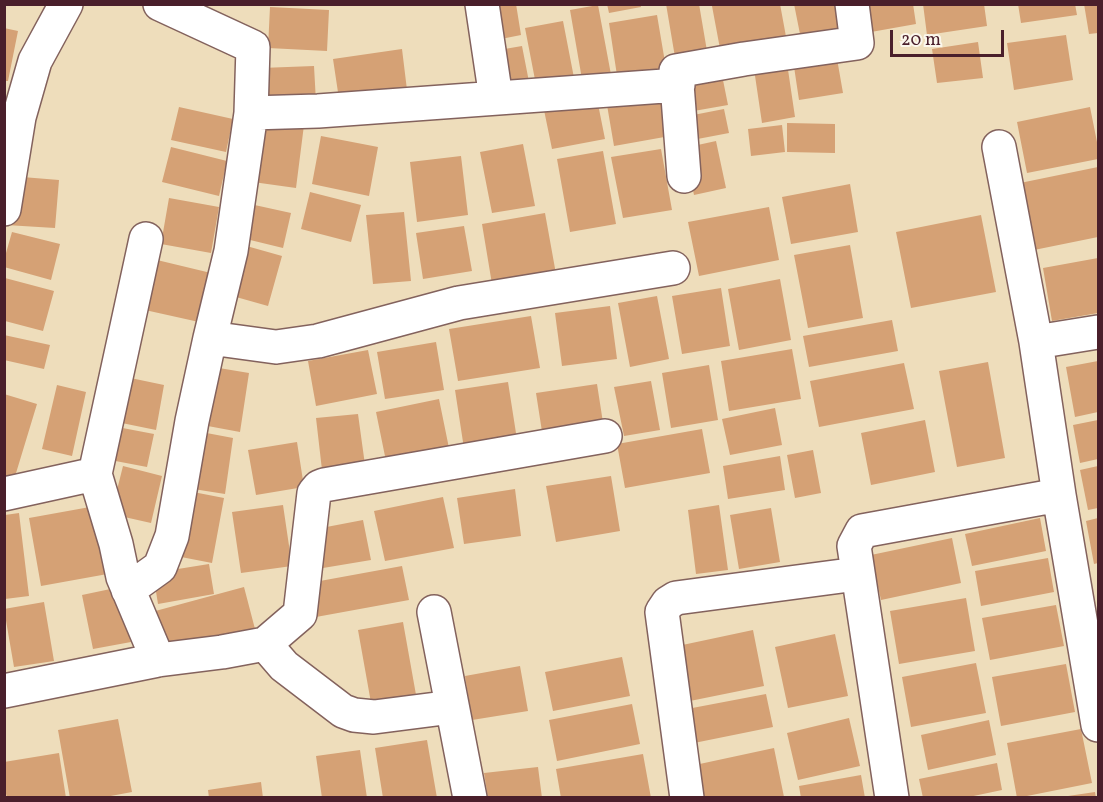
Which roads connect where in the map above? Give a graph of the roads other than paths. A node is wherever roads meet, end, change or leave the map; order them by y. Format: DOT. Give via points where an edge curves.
graph roads {
  1 [pos="66,4"];
  2 [pos="160,4"];
  3 [pos="482,4"];
  4 [pos="852,4"];
  5 [pos="678,85"];
  6 [pos="496,98"];
  7 [pos="251,113"];
  8 [pos="999,147"];
  9 [pos="684,176"];
  10 [pos="4,209"];
  11 [pos="146,240"];
  12 [pos="673,268"];
  13 [pos="1098,332"];
  14 [pos="210,339"];
  15 [pos="1036,342"];
  16 [pos="605,436"];
  17 [pos="95,474"];
  18 [pos="4,494"];
  19 [pos="1059,495"];
  20 [pos="858,574"];
  21 [pos="128,590"];
  22 [pos="434,612"];
  23 [pos="265,644"];
  24 [pos="158,660"];
  25 [pos="4,691"];
  26 [pos="452,707"];
  27 [pos="1098,725"];
  28 [pos="470,798"];
  29 [pos="687,798"];
  30 [pos="892,798"];
  1 -- 10 [label="street" via="34,61 19,117"];
  2 -- 7 [label="street" via="253,46"];
  3 -- 6 [label="street"];
  4 -- 5 [label="street" via="857,43 676,71"];
  5 -- 6 [label="street"];
  5 -- 9 [label="street"];
  6 -- 7 [label="street"];
  7 -- 14 [label="street" via="231,251"];
  8 -- 15 [label="street"];
  11 -- 17 [label="street"];
  12 -- 14 [label="street" via="459,303 318,341 276,347"];
  13 -- 15 [label="street"];
  14 -- 21 [label="street" via="172,536 160,567"];
  15 -- 19 [label="street"];
  16 -- 23 [label="street" via="319,487 315,493 300,614"];
  17 -- 18 [label="street"];
  17 -- 21 [label="street"];
  19 -- 20 [label="street" via="862,531 854,546"];
  19 -- 27 [label="street"];
  20 -- 29 [label="street" via="676,598 668,603 662,612"];
  20 -- 30 [label="street"];
  21 -- 24 [label="street"];
  22 -- 26 [label="street"];
  23 -- 24 [label="street"];
  23 -- 26 [label="street" via="284,666 343,711 354,715 374,717"];
  24 -- 25 [label="street"];
  26 -- 28 [label="street"];
}
